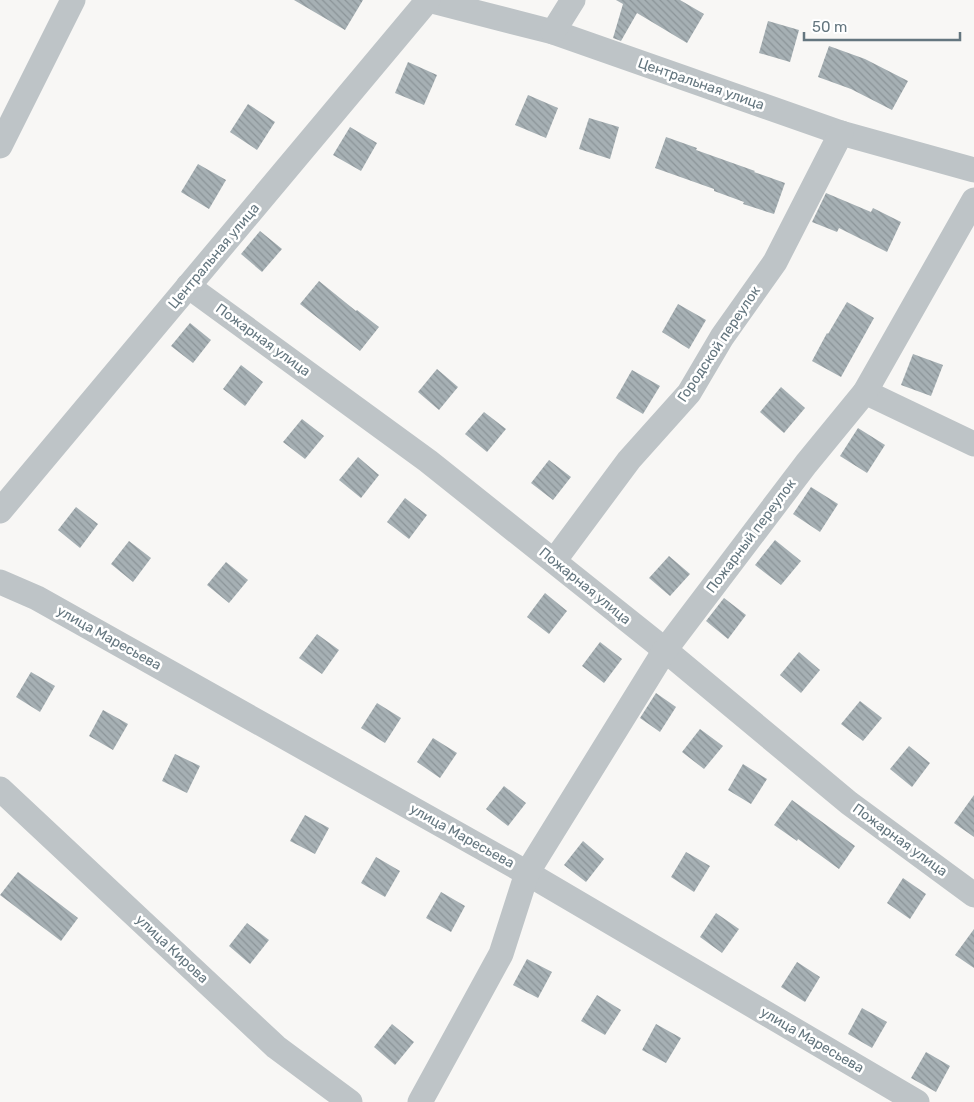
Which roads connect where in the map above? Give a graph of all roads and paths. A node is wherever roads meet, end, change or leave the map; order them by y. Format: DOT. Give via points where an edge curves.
graph roads {
  1 [pos="73,0"];
  2 [pos="428,0"];
  3 [pos="573,0"];
  4 [pos="553,32"];
  5 [pos="841,133"];
  6 [pos="0,146"];
  7 [pos="974,170"];
  8 [pos="974,200"];
  9 [pos="188,286"];
  10 [pos="865,392"];
  11 [pos="974,444"];
  12 [pos="0,511"];
  13 [pos="554,561"];
  14 [pos="0,582"];
  15 [pos="665,650"];
  16 [pos="0,788"];
  17 [pos="527,872"];
  18 [pos="974,895"];
  19 [pos="350,1102"];
  20 [pos="420,1102"];
  21 [pos="917,1102"];
  1 -- 6 [label="street"];
  2 -- 4 [label="street, Центральная улица"];
  2 -- 9 [label="street, Центральная улица"];
  3 -- 4 [label="street"];
  4 -- 5 [label="street, Центральная улица"];
  5 -- 7 [label="street, Центральная улица"];
  5 -- 13 [label="street, Городской переулок" via="775,262 722,337 689,393 629,460"];
  8 -- 10 [label="street, Пожарный переулок"];
  9 -- 12 [label="street, Центральная улица"];
  9 -- 13 [label="street, Пожарная улица" via="428,461"];
  10 -- 11 [label="street"];
  10 -- 15 [label="street, Пожарный переулок" via="806,464"];
  13 -- 15 [label="street, Пожарная улица"];
  14 -- 17 [label="street, улица Маресьева" via="37,598"];
  15 -- 17 [label="street, Пожарный переулок"];
  15 -- 18 [label="street, Пожарная улица" via="849,803"];
  16 -- 19 [label="street, улица Кирова" via="276,1047"];
  17 -- 20 [label="street" via="501,954"];
  17 -- 21 [label="street, улица Маресьева"];
}
